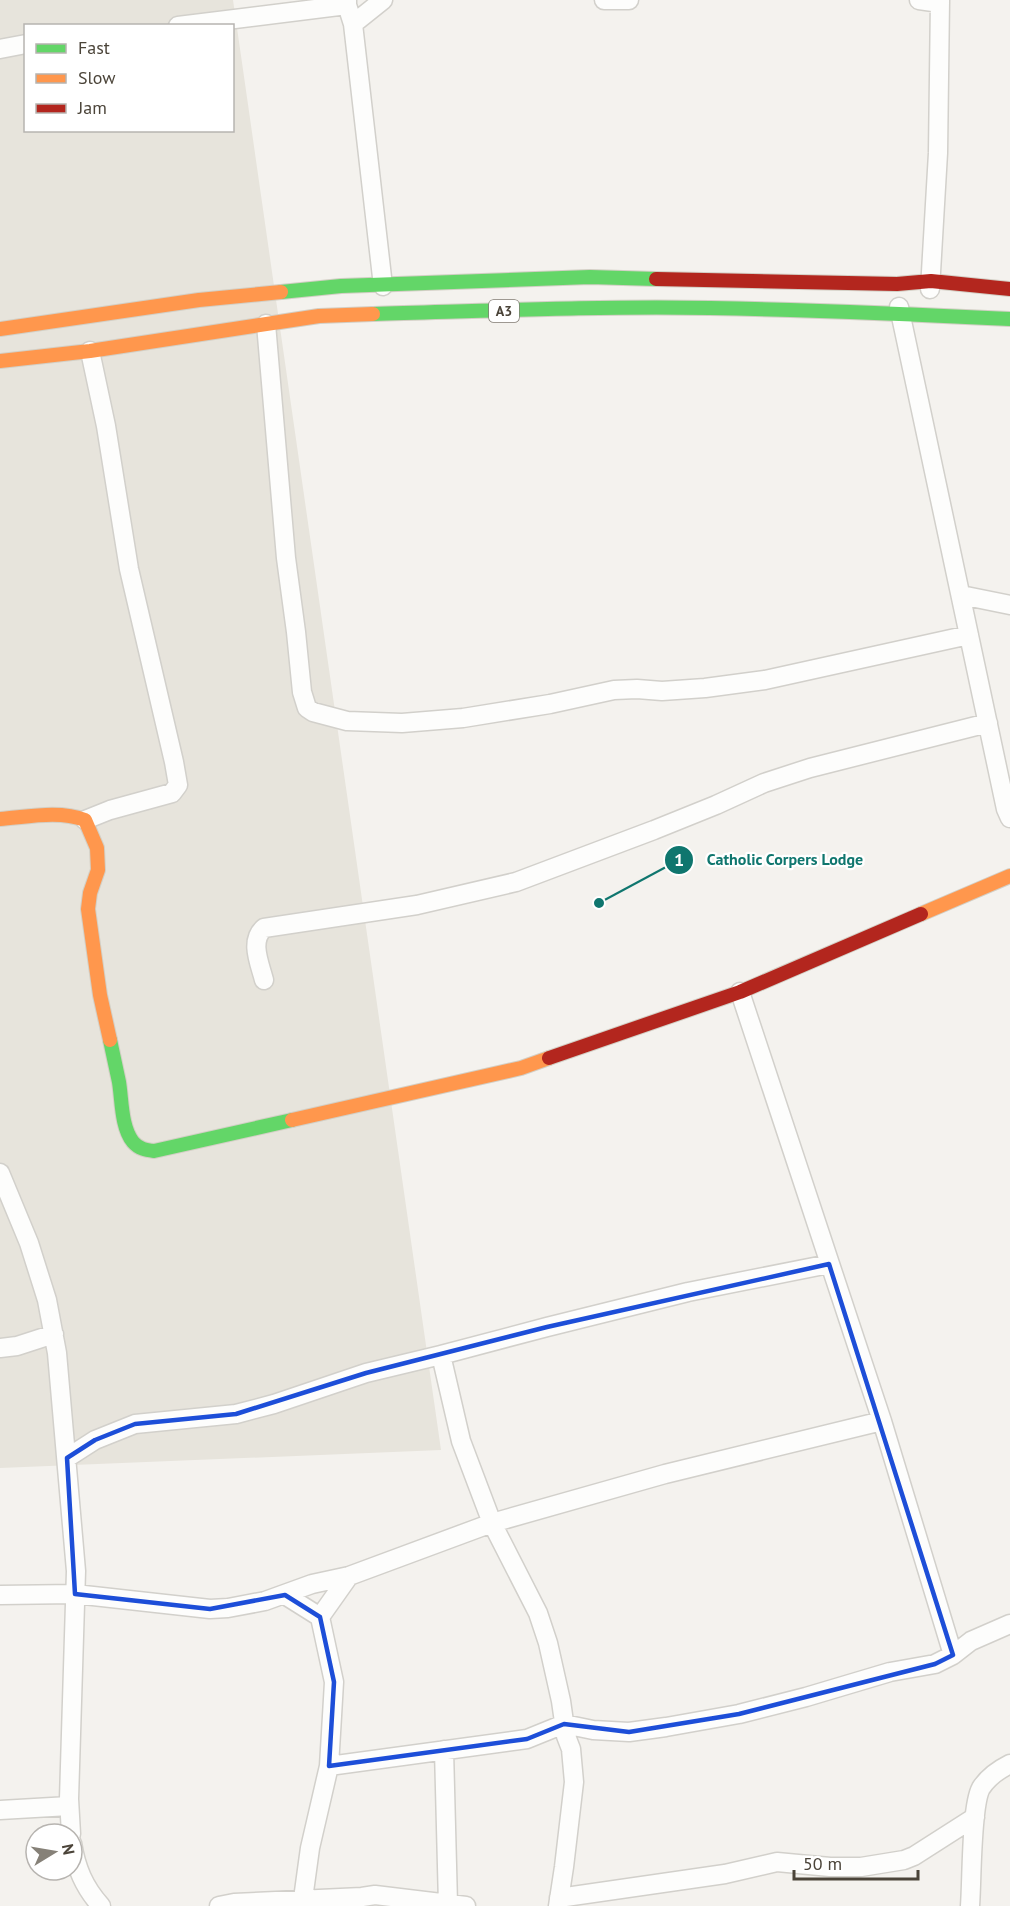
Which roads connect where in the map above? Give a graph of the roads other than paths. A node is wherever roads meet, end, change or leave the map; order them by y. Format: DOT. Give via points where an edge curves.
graph roads {
  1 [pos="383,0"];
  2 [pos="604,0"];
  3 [pos="630,0"];
  4 [pos="919,0"];
  5 [pos="940,1"];
  6 [pos="347,2"];
  7 [pos="192,24"];
  8 [pos="353,24"];
  9 [pos="24,45"];
  10 [pos="0,49"];
  11 [pos="931,281"];
  12 [pos="897,284"];
  13 [pos="383,286"];
  14 [pos="1010,289"];
  15 [pos="900,314"];
  16 [pos="927,314"];
  17 [pos="1010,320"];
  18 [pos="266,324"];
  19 [pos="0,328"];
  20 [pos="90,351"];
  21 [pos="0,361"];
  22 [pos="961,595"];
  23 [pos="1010,605"];
  24 [pos="969,635"];
  25 [pos="988,723"];
  26 [pos="1010,818"];
  27 [pos="0,819"];
  28 [pos="85,820"];
  29 [pos="1010,876"];
  30 [pos="264,981"];
  31 [pos="740,992"];
  32 [pos="0,1173"];
  33 [pos="829,1264"];
  34 [pos="54,1334"];
  35 [pos="0,1348"];
  36 [pos="441,1355"];
  37 [pos="882,1421"];
  38 [pos="67,1458"];
  39 [pos="492,1523"];
  40 [pos="349,1576"];
  41 [pos="75,1594"];
  42 [pos="285,1594"];
  43 [pos="0,1595"];
  44 [pos="320,1617"];
  45 [pos="1010,1624"];
  46 [pos="953,1654"];
  47 [pos="564,1724"];
  48 [pos="444,1750"];
  49 [pos="1010,1764"];
  50 [pos="329,1766"];
  51 [pos="69,1806"];
  52 [pos="0,1810"];
  53 [pos="975,1817"];
  54 [pos="70,1822"];
  55 [pos="84,1882"];
  56 [pos="303,1899"];
  57 [pos="360,1902"];
  58 [pos="559,1902"];
  59 [pos="448,1904"];
  60 [pos="101,1906"];
  61 [pos="219,1906"];
  62 [pos="466,1906"];
  63 [pos="970,1906"];
  1 -- 8 [label="street"];
  2 -- 3 [label="street"];
  4 -- 5 [label="street"];
  5 -- 11 [label="street"];
  6 -- 7 [label="street"];
  6 -- 8 [label="street"];
  8 -- 13 [label="street"];
  9 -- 10 [label="street"];
  11 -- 12 [label="main road, A3"];
  11 -- 14 [label="main road, A3"];
  11 -- 16 [label="street"];
  12 -- 13 [label="main road, A3" via="590,277"];
  12 -- 15 [label="street"];
  13 -- 19 [label="main road, A3" via="341,286 199,300"];
  15 -- 16 [label="main road, A3"];
  15 -- 18 [label="main road, A3" via="708,308 556,309 318,316"];
  15 -- 22 [label="street"];
  16 -- 17 [label="main road, A3"];
  18 -- 20 [label="main road, A3"];
  18 -- 24 [label="street" via="302,692 304,703 313,712 347,721 402,723 463,718 614,690 662,691 765,680"];
  20 -- 21 [label="main road, A3"];
  20 -- 28 [label="street" via="129,568 178,785 172,793"];
  22 -- 23 [label="street"];
  22 -- 24 [label="street"];
  24 -- 25 [label="street"];
  25 -- 26 [label="street"];
  25 -- 30 [label="street" via="764,783 654,831 516,882 417,904 264,928 256,938"];
  27 -- 28 [label="main road" via="59,814"];
  28 -- 31 [label="main road" via="97,848 98,870 88,909 100,995 125,1123 130,1138 141,1149 170,1148 521,1068"];
  29 -- 31 [label="main road"];
  31 -- 33 [label="street"];
  32 -- 34 [label="street" via="29,1243"];
  33 -- 36 [label="street" via="688,1292"];
  33 -- 37 [label="street"];
  34 -- 35 [label="street"];
  34 -- 38 [label="street"];
  36 -- 38 [label="street" via="366,1373 236,1414 135,1424 95,1440"];
  36 -- 39 [label="street" via="462,1441"];
  37 -- 39 [label="street" via="665,1474"];
  37 -- 46 [label="street"];
  38 -- 41 [label="street"];
  39 -- 40 [label="street"];
  39 -- 47 [label="street" via="541,1623 554,1666"];
  40 -- 42 [label="street"];
  40 -- 44 [label="street"];
  41 -- 42 [label="street" via="210,1609 243,1606"];
  41 -- 43 [label="street"];
  41 -- 51 [label="street"];
  42 -- 44 [label="street"];
  44 -- 50 [label="street" via="334,1682"];
  45 -- 46 [label="street" via="971,1641"];
  46 -- 47 [label="street" via="935,1664 890,1672 739,1714 629,1732"];
  47 -- 48 [label="street" via="527,1739"];
  47 -- 58 [label="street" via="574,1782"];
  48 -- 50 [label="street"];
  48 -- 59 [label="street"];
  49 -- 53 [label="street" via="988,1778 980,1791"];
  50 -- 56 [label="street"];
  51 -- 52 [label="street"];
  51 -- 54 [label="street"];
  53 -- 58 [label="street" via="904,1860 861,1867 777,1862"];
  53 -- 63 [label="street"];
  55 -- 60 [label="street"];
  56 -- 57 [label="street"];
  56 -- 61 [label="street"];
  57 -- 59 [label="street" via="375,1895"];
  59 -- 62 [label="street"];
}
